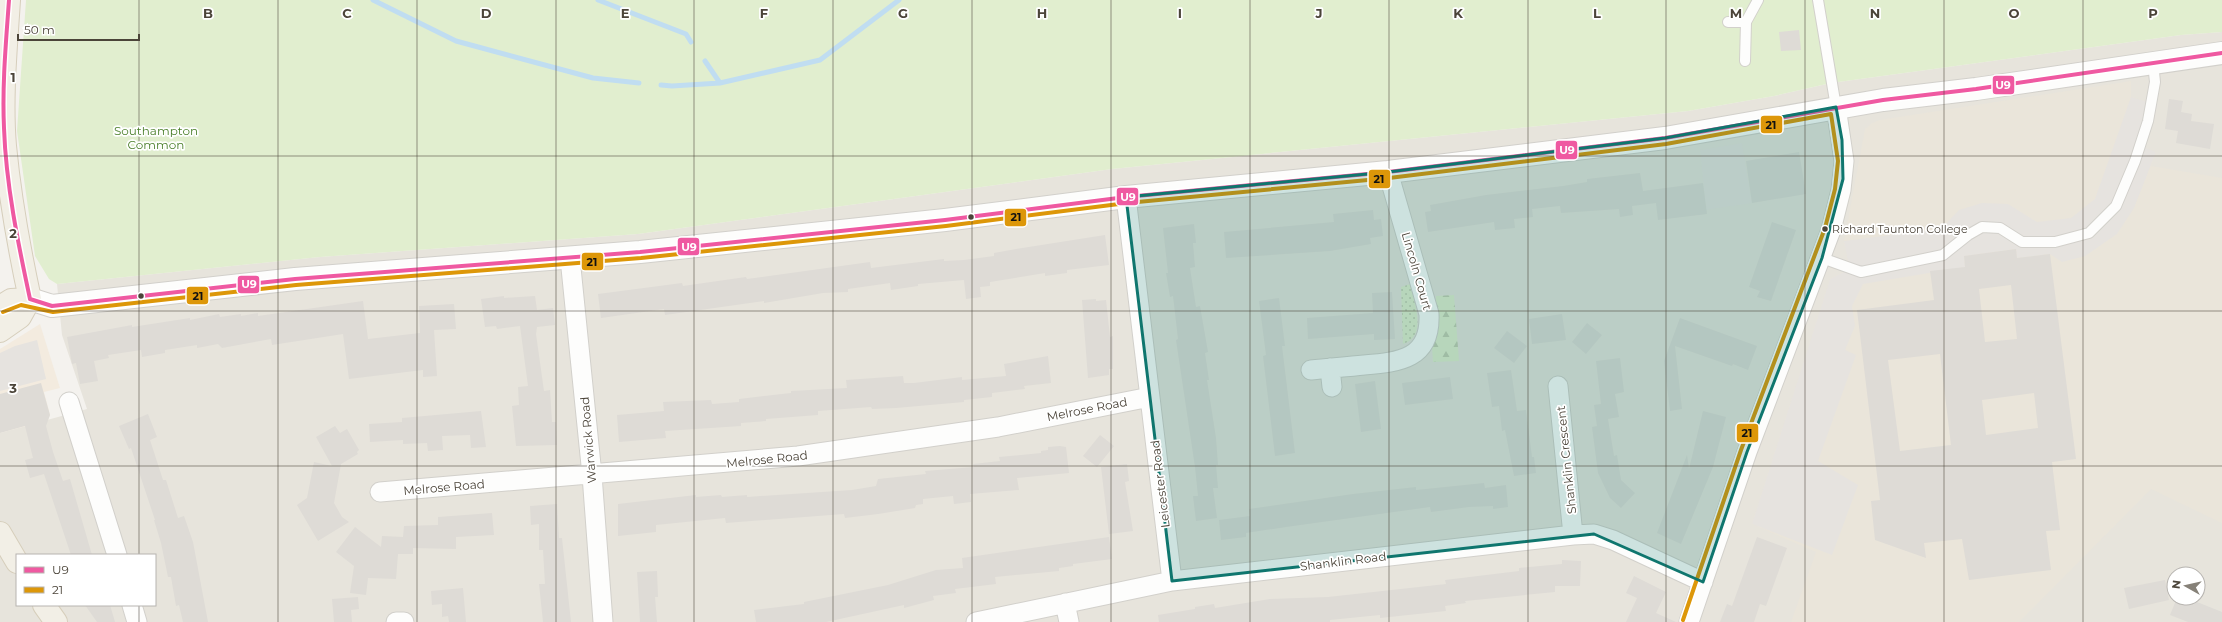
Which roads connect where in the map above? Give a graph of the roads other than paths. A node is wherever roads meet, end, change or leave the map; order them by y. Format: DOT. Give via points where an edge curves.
graph roads {
  1 [pos="10,0"];
  2 [pos="1758,0"];
  3 [pos="1818,0"];
  4 [pos="1728,22"];
  5 [pos="1746,22"];
  6 [pos="2222,52"];
  7 [pos="1745,62"];
  8 [pos="2153,63"];
  9 [pos="1836,107"];
  10 [pos="1388,172"];
  11 [pos="1126,197"];
  12 [pos="570,258"];
  13 [pos="1822,258"];
  14 [pos="30,299"];
  15 [pos="0,307"];
  16 [pos="0,331"];
  17 [pos="1311,370"];
  18 [pos="1558,386"];
  19 [pos="1150,397"];
  20 [pos="69,402"];
  21 [pos="592,475"];
  22 [pos="380,492"];
  23 [pos="0,533"];
  24 [pos="1573,535"];
  25 [pos="116,554"];
  26 [pos="16,560"];
  27 [pos="1172,581"];
  28 [pos="1703,582"];
  29 [pos="1065,603"];
  30 [pos="45,606"];
  31 [pos="132,606"];
  32 [pos="56,622"];
  33 [pos="137,622"];
  34 [pos="396,622"];
  35 [pos="404,622"];
  36 [pos="603,622"];
  37 [pos="976,622"];
  38 [pos="1069,622"];
  39 [pos="1689,622"];
  1 -- 14 [label="main road" via="5,80 5,145 16,232"];
  2 -- 5 [label="lane"];
  3 -- 9 [label="lane"];
  4 -- 5 [label="lane"];
  5 -- 7 [label="lane"];
  6 -- 8 [label="street"];
  8 -- 9 [label="street"];
  8 -- 13 [label="lane" via="2155,82 2151,105 2135,161 2116,206 2089,233 2055,242 2022,242 2000,228 1982,227 1943,256 1861,272"];
  9 -- 10 [label="street" via="1665,138"];
  9 -- 13 [label="street" via="1843,144 1843,179 1839,204"];
  10 -- 11 [label="street"];
  10 -- 17 [label="street, Lincoln Court" via="1430,314 1428,331 1421,347 1403,360 1331,378"];
  11 -- 12 [label="street" via="934,221"];
  11 -- 19 [label="street, Leicester Road"];
  12 -- 14 [label="street" via="295,279 52,306"];
  12 -- 21 [label="street, Warwick Road"];
  13 -- 28 [label="street" via="1747,452"];
  14 -- 15 [label="main road" via="11,300"];
  14 -- 16 [label="main road" via="20,317"];
  18 -- 24 [label="street, Shanklin Crescent"];
  19 -- 21 [label="street, Melrose Road" via="998,427 798,456"];
  19 -- 27 [label="street, Leicester Road"];
  20 -- 25 [label="street"];
  21 -- 22 [label="street, Melrose Road"];
  21 -- 36 [label="street, Warwick Road"];
  23 -- 26 [label="main road"];
  24 -- 27 [label="street, Shanklin Road"];
  24 -- 28 [label="street, Shanklin Road" via="1594,534 1613,540"];
  27 -- 29 [label="street, Shanklin Road"];
  28 -- 39 [label="street"];
  29 -- 37 [label="street, Shanklin Road"];
  29 -- 38 [label="street"];
  30 -- 32 [label="main road"];
  31 -- 33 [label="street"];
  34 -- 35 [label="street"];
}
